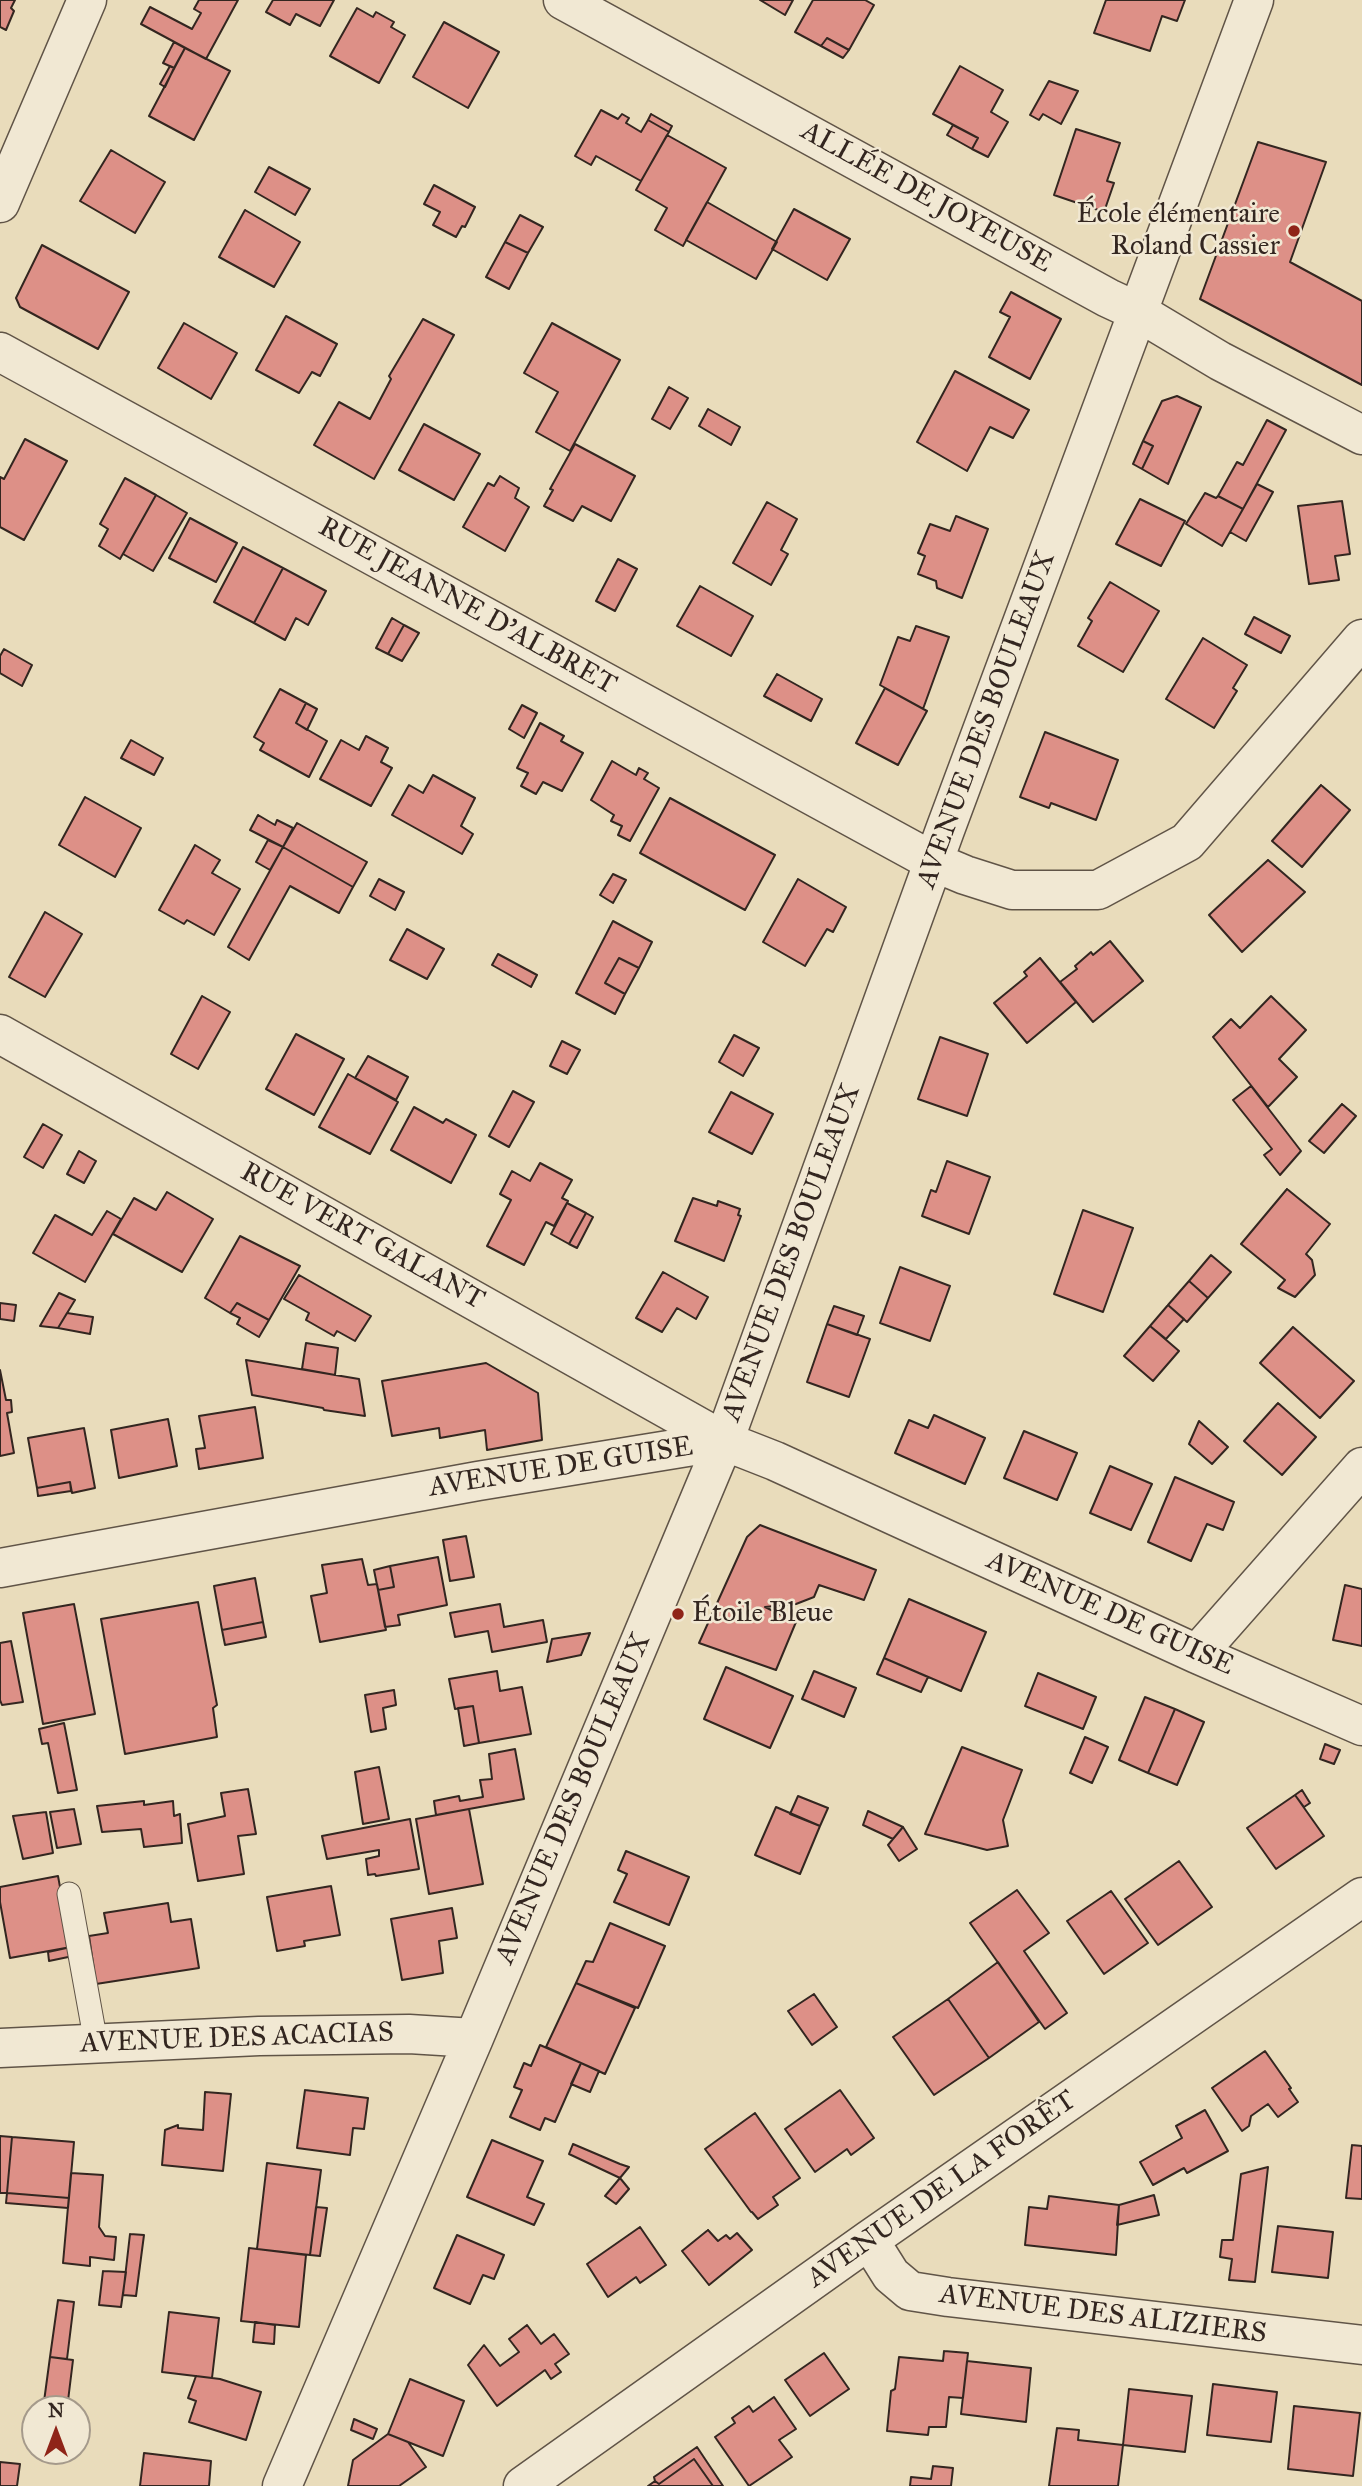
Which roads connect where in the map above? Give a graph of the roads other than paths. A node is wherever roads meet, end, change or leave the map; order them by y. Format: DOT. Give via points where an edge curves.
graph roads {
  1 [pos="87,0"];
  2 [pos="564,0"];
  3 [pos="1254,0"];
  4 [pos="0,203"];
  5 [pos="1138,312"];
  6 [pos="0,352"];
  7 [pos="1362,435"];
  8 [pos="1362,639"];
  9 [pos="933,862"];
  10 [pos="0,1034"];
  11 [pos="724,1441"];
  12 [pos="1362,1467"];
  13 [pos="0,1567"];
  14 [pos="1197,1654"];
  15 [pos="1362,1726"];
  16 [pos="69,1894"];
  17 [pos="1362,1897"];
  18 [pos="474,2038"];
  19 [pos="96,2043"];
  20 [pos="0,2048"];
  21 [pos="869,2240"];
  22 [pos="1362,2345"];
  23 [pos="282,2486"];
  24 [pos="523,2486"];
  1 -- 4 [label="street"];
  2 -- 5 [label="street, ALLÉE DE JOYEUSE"];
  3 -- 5 [label="street, AVENUE DES BOULEAUX"];
  5 -- 7 [label="street, ALLÉE DE JOYEUSE"];
  5 -- 9 [label="street, AVENUE DES BOULEAUX"];
  6 -- 9 [label="street, RUE JEANNE D'ALBRET"];
  8 -- 9 [label="street, RUE JEANNE D'ALBRET" via="1187,842 1098,890 1013,890"];
  9 -- 11 [label="street, AVENUE DES BOULEAUX"];
  10 -- 11 [label="street, RUE VERT GALANT"];
  11 -- 13 [label="street, AVENUE DE GUISE"];
  11 -- 14 [label="street, AVENUE DE GUISE"];
  11 -- 18 [label="street, AVENUE DES BOULEAUX"];
  12 -- 14 [label="street"];
  14 -- 15 [label="street, AVENUE DE GUISE"];
  16 -- 19 [label="lane"];
  17 -- 21 [label="street, AVENUE DE LA FORÊT"];
  18 -- 19 [label="street, AVENUE DES ACACIAS" via="409,2034"];
  18 -- 23 [label="street, AVENUE DES BOULEAUX"];
  19 -- 20 [label="street, AVENUE DES ACACIAS"];
  21 -- 22 [label="street, AVENUE DES ALIZIERS" via="891,2275 910,2291"];
  21 -- 24 [label="street, AVENUE DE LA FORÊT"];
}
